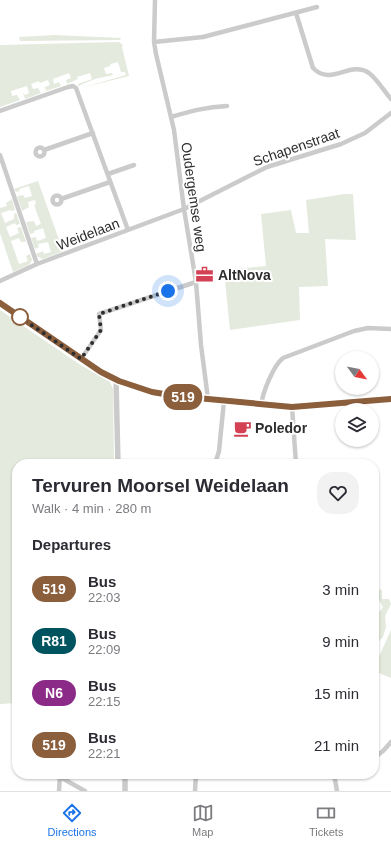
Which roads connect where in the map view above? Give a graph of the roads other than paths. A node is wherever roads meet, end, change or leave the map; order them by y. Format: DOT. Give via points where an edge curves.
graph roads {
  1 [pos="155,0"];
  2 [pos="317,7"];
  3 [pos="296,13"];
  4 [pos="154,42"];
  5 [pos="391,99"];
  6 [pos="227,106"];
  7 [pos="0,111"];
  8 [pos="391,113"];
  9 [pos="171,117"];
  10 [pos="93,133"];
  11 [pos="44,150"];
  12 [pos="0,155"];
  13 [pos="134,165"];
  14 [pos="108,174"];
  15 [pos="110,182"];
  16 [pos="61,199"];
  17 [pos="184,209"];
  18 [pos="128,230"];
  19 [pos="37,264"];
  20 [pos="0,281"];
  21 [pos="196,282"];
  22 [pos="0,304"];
  23 [pos="391,329"];
  24 [pos="81,359"];
  25 [pos="116,380"];
  26 [pos="208,399"];
  27 [pos="391,399"];
  28 [pos="224,401"];
  29 [pos="260,405"];
  30 [pos="292,407"];
  31 [pos="118,459"];
  32 [pos="217,459"];
  33 [pos="296,459"];
  34 [pos="391,742"];
  35 [pos="379,754"];
  36 [pos="60,779"];
  37 [pos="65,779"];
  38 [pos="125,779"];
  39 [pos="196,779"];
  40 [pos="335,779"];
  41 [pos="59,791"];
  42 [pos="86,791"];
  43 [pos="125,791"];
  44 [pos="195,791"];
  45 [pos="337,791"];
  1 -- 4 [label="street, Oudergemse weg"];
  2 -- 3 [label="street"];
  3 -- 4 [label="street" via="203,37"];
  3 -- 5 [label="street" via="313,68 319,74 329,76 352,69 362,70 369,73"];
  4 -- 9 [label="street, Oudergemse weg"];
  6 -- 9 [label="street" via="210,106"];
  7 -- 10 [label="street" via="73,86 78,92"];
  8 -- 17 [label="street, Schapenstraat" via="365,133 341,144 267,167"];
  9 -- 17 [label="street, Oudergemse weg"];
  10 -- 11 [label="street"];
  10 -- 14 [label="street"];
  12 -- 19 [label="street"];
  13 -- 14 [label="street"];
  14 -- 15 [label="street"];
  15 -- 16 [label="street"];
  15 -- 18 [label="street"];
  17 -- 18 [label="street, Weidelaan"];
  17 -- 21 [label="street, Oudergemse weg"];
  18 -- 19 [label="street, Weidelaan"];
  19 -- 20 [label="street, Weidelaan"];
  21 -- 24 [label="street" via="99,314 101,330"];
  21 -- 26 [label="street, Oudergemse weg"];
  22 -- 24 [label="street"];
  23 -- 29 [label="street" via="368,328 354,331 283,358 273,372"];
  24 -- 25 [label="street"];
  25 -- 26 [label="street" via="158,393"];
  25 -- 31 [label="street"];
  26 -- 28 [label="street"];
  27 -- 30 [label="street"];
  28 -- 29 [label="street"];
  28 -- 32 [label="street"];
  29 -- 30 [label="street"];
  30 -- 33 [label="street"];
  34 -- 35 [label="street"];
  36 -- 41 [label="street"];
  37 -- 42 [label="street"];
  38 -- 43 [label="street"];
  39 -- 44 [label="street"];
  40 -- 45 [label="street"];
}
